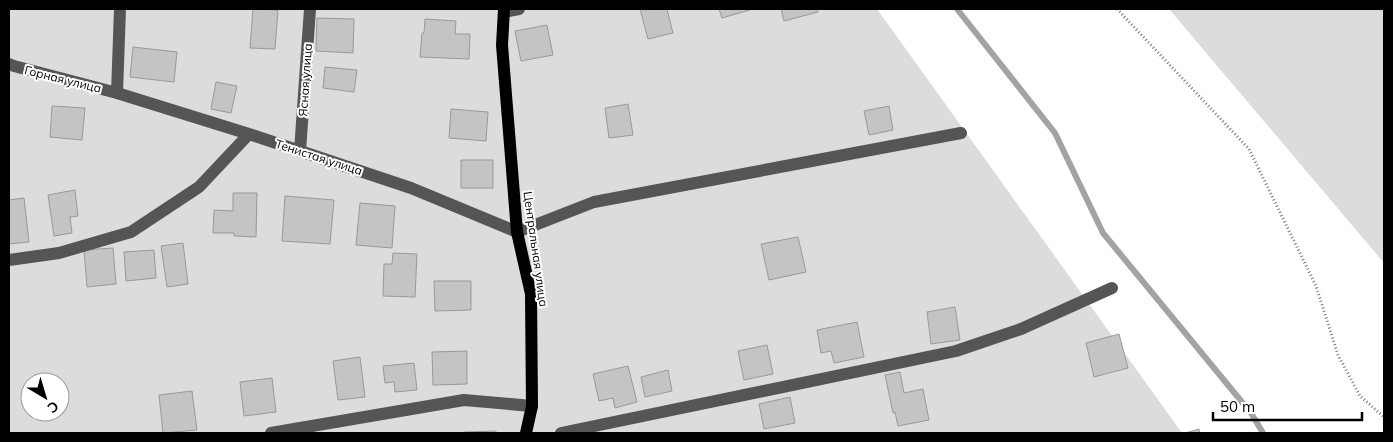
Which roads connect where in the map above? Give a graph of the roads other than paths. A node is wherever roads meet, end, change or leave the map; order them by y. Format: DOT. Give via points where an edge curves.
graph roads {
  1 [pos="120,9"];
  2 [pos="310,9"];
  3 [pos="519,9"];
  4 [pos="504,10"];
  5 [pos="9,64"];
  6 [pos="117,93"];
  7 [pos="961,132"];
  8 [pos="249,134"];
  9 [pos="300,151"];
  10 [pos="517,232"];
  11 [pos="9,260"];
  12 [pos="1112,288"];
  13 [pos="532,406"];
  14 [pos="271,433"];
  15 [pos="526,433"];
  16 [pos="561,433"];
  1 -- 6 [label="street"];
  2 -- 9 [label="street, Ясная улица"];
  3 -- 4 [label="street"];
  4 -- 10 [label="main road, Центральная улица" via="502,45"];
  5 -- 6 [label="street, Горная улица"];
  6 -- 8 [label="street, Тенистая улица"];
  7 -- 10 [label="street" via="594,202"];
  8 -- 9 [label="street, Тенистая улица"];
  8 -- 11 [label="street" via="199,187 131,232 60,253"];
  9 -- 10 [label="street, Тенистая улица" via="411,188"];
  10 -- 13 [label="main road, Центральная улица" via="531,294"];
  12 -- 16 [label="street" via="1021,329 956,351"];
  13 -- 14 [label="street" via="464,400"];
  13 -- 15 [label="main road, Центральная улица"];
}
